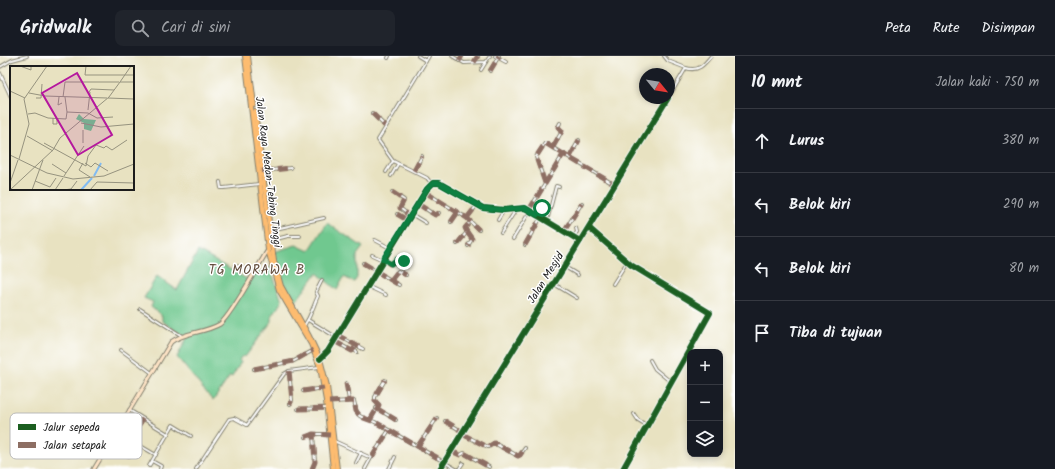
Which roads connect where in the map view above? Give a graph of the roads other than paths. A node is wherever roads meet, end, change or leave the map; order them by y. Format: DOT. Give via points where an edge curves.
graph roads {
  1 [pos="27,56"];
  2 [pos="246,56"];
  3 [pos="418,56"];
  4 [pos="429,56"];
  5 [pos="452,56"];
  6 [pos="462,56"];
  7 [pos="478,56"];
  8 [pos="490,56"];
  9 [pos="496,56"];
  10 [pos="664,56"];
  11 [pos="711,56"];
  12 [pos="499,57"];
  13 [pos="426,60"];
  14 [pos="459,61"];
  15 [pos="474,62"];
  16 [pos="486,62"];
  17 [pos="506,62"];
  18 [pos="0,67"];
  19 [pos="686,68"];
  20 [pos="481,70"];
  21 [pos="490,71"];
  22 [pos="0,73"];
  23 [pos="675,87"];
  24 [pos="10,95"];
  25 [pos="665,104"];
  26 [pos="372,113"];
  27 [pos="560,123"];
  28 [pos="385,126"];
  29 [pos="580,140"];
  30 [pos="553,147"];
  31 [pos="564,154"];
  32 [pos="422,156"];
  33 [pos="570,156"];
  34 [pos="393,161"];
  35 [pos="398,164"];
  36 [pos="291,168"];
  37 [pos="262,171"];
  38 [pos="414,171"];
  39 [pos="386,172"];
  40 [pos="391,176"];
  41 [pos="220,182"];
  42 [pos="431,183"];
  43 [pos="260,184"];
  44 [pos="545,184"];
  45 [pos="615,185"];
  46 [pos="559,187"];
  47 [pos="392,192"];
  48 [pos="425,192"];
  49 [pos="582,202"];
  50 [pos="418,204"];
  51 [pos="477,205"];
  52 [pos="517,208"];
  53 [pos="545,208"];
  54 [pos="504,210"];
  55 [pos="530,210"];
  56 [pos="458,212"];
  57 [pos="439,213"];
  58 [pos="397,214"];
  59 [pos="411,215"];
  60 [pos="537,215"];
  61 [pos="324,218"];
  62 [pos="467,218"];
  63 [pos="541,218"];
  64 [pos="407,220"];
  65 [pos="498,220"];
  66 [pos="546,220"];
  67 [pos="451,222"];
  68 [pos="470,222"];
  69 [pos="426,223"];
  70 [pos="576,228"];
  71 [pos="589,228"];
  72 [pos="269,230"];
  73 [pos="479,230"];
  74 [pos="564,231"];
  75 [pos="467,232"];
  76 [pos="501,233"];
  77 [pos="300,236"];
  78 [pos="574,237"];
  79 [pos="513,239"];
  80 [pos="271,240"];
  81 [pos="375,240"];
  82 [pos="580,241"];
  83 [pos="457,244"];
  84 [pos="525,245"];
  85 [pos="468,246"];
  86 [pos="390,248"];
  87 [pos="268,250"];
  88 [pos="372,255"];
  89 [pos="383,260"];
  90 [pos="394,262"];
  91 [pos="627,262"];
  92 [pos="363,263"];
  93 [pos="408,264"];
  94 [pos="401,265"];
  95 [pos="235,266"];
  96 [pos="564,267"];
  97 [pos="376,271"];
  98 [pos="253,273"];
  99 [pos="406,275"];
  100 [pos="578,275"];
  101 [pos="322,280"];
  102 [pos="391,280"];
  103 [pos="554,284"];
  104 [pos="613,284"];
  105 [pos="399,285"];
  106 [pos="367,286"];
  107 [pos="386,295"];
  108 [pos="577,298"];
  109 [pos="140,309"];
  110 [pos="308,320"];
  111 [pos="304,326"];
  112 [pos="337,336"];
  113 [pos="183,337"];
  114 [pos="334,341"];
  115 [pos="356,346"];
  116 [pos="121,350"];
  117 [pos="313,350"];
  118 [pos="353,350"];
  119 [pos="363,350"];
  120 [pos="357,352"];
  121 [pos="320,359"];
  122 [pos="650,360"];
  123 [pos="321,367"];
  124 [pos="254,369"];
  125 [pos="289,371"];
  126 [pos="152,373"];
  127 [pos="385,380"];
  128 [pos="346,382"];
  129 [pos="672,383"];
  130 [pos="324,388"];
  131 [pos="303,391"];
  132 [pos="349,400"];
  133 [pos="329,402"];
  134 [pos="290,404"];
  135 [pos="327,408"];
  136 [pos="376,408"];
  137 [pos="129,410"];
  138 [pos="298,410"];
  139 [pos="127,413"];
  140 [pos="134,413"];
  141 [pos="634,414"];
  142 [pos="437,418"];
  143 [pos="144,419"];
  144 [pos="370,420"];
  145 [pos="396,420"];
  146 [pos="142,421"];
  147 [pos="445,421"];
  148 [pos="648,426"];
  149 [pos="389,430"];
  150 [pos="462,433"];
  151 [pos="168,434"];
  152 [pos="313,434"];
  153 [pos="330,434"];
  154 [pos="191,436"];
  155 [pos="305,437"];
  156 [pos="334,440"];
  157 [pos="418,446"];
  158 [pos="142,447"];
  159 [pos="525,448"];
  160 [pos="451,451"];
  161 [pos="362,453"];
  162 [pos="156,455"];
  163 [pos="395,457"];
  164 [pos="371,458"];
  165 [pos="100,459"];
  166 [pos="152,461"];
  167 [pos="444,462"];
  168 [pos="356,463"];
  169 [pos="463,463"];
  170 [pos="149,466"];
  171 [pos="489,467"];
  172 [pos="94,469"];
  173 [pos="160,469"];
  174 [pos="196,469"];
  175 [pos="312,469"];
  176 [pos="333,469"];
  177 [pos="337,469"];
  178 [pos="365,469"];
  179 [pos="389,469"];
  180 [pos="440,469"];
  181 [pos="456,469"];
  182 [pos="459,469"];
  183 [pos="624,469"];
  1 -- 18 [label="street"];
  2 -- 37 [label="highway, Jalan Raya Medan-Tebing Tinggi"];
  2 -- 43 [label="highway, Jalan Raya Medan-Tebing Tinggi"];
  3 -- 13 [label="street"];
  4 -- 13 [label="street"];
  5 -- 14 [label="street"];
  6 -- 14 [label="street"];
  7 -- 15 [label="street"];
  8 -- 16 [label="street"];
  9 -- 12 [label="street"];
  10 -- 19 [label="street" via="668,61"];
  11 -- 19 [label="street" via="700,68"];
  12 -- 17 [label="street"];
  12 -- 21 [label="street"];
  13 -- 28 [label="street"];
  14 -- 15 [label="street" via="466,64"];
  15 -- 16 [label="street"];
  16 -- 20 [label="street"];
  19 -- 23 [label="street, Jalan Mesjid"];
  22 -- 24 [label="street"];
  25 -- 45 [label="street, Jalan Mesjid"];
  26 -- 28 [label="street"];
  27 -- 30 [label="street" via="558,127 562,131"];
  28 -- 34 [label="street" via="378,140"];
  29 -- 33 [label="street"];
  30 -- 31 [label="street"];
  30 -- 44 [label="street" via="545,143 536,157"];
  31 -- 33 [label="street"];
  31 -- 44 [label="street"];
  32 -- 38 [label="street"];
  33 -- 45 [label="street"];
  34 -- 35 [label="street"];
  34 -- 39 [label="street"];
  35 -- 38 [label="street"];
  35 -- 40 [label="street"];
  36 -- 37 [label="street"];
  37 -- 72 [label="highway, Jalan Raya Medan-Tebing Tinggi"];
  38 -- 42 [label="street" via="429,178"];
  41 -- 43 [label="street" via="221,188"];
  42 -- 48 [label="street"];
  42 -- 51 [label="street" via="439,183"];
  43 -- 87 [label="highway, Jalan Raya Medan-Tebing Tinggi"];
  44 -- 55 [label="street"];
  45 -- 71 [label="street, Jalan Mesjid"];
  46 -- 66 [label="street" via="556,186"];
  47 -- 59 [label="street" via="404,200 400,208"];
  48 -- 50 [label="street"];
  48 -- 56 [label="street"];
  49 -- 74 [label="street"];
  50 -- 57 [label="street" via="435,215"];
  50 -- 59 [label="street"];
  51 -- 54 [label="street"];
  51 -- 62 [label="street"];
  52 -- 54 [label="street"];
  52 -- 55 [label="street"];
  52 -- 76 [label="street"];
  53 -- 60 [label="street" via="542,207"];
  54 -- 65 [label="street"];
  55 -- 60 [label="street"];
  55 -- 79 [label="street"];
  56 -- 62 [label="street"];
  56 -- 67 [label="street"];
  58 -- 64 [label="street"];
  59 -- 64 [label="street"];
  59 -- 69 [label="street"];
  60 -- 63 [label="street"];
  61 -- 72 [label="street"];
  62 -- 68 [label="street"];
  63 -- 66 [label="street"];
  63 -- 84 [label="street"];
  64 -- 86 [label="street"];
  66 -- 74 [label="street"];
  68 -- 73 [label="street"];
  68 -- 75 [label="street" via="465,228"];
  70 -- 78 [label="street"];
  71 -- 82 [label="street, Jalan Mesjid"];
  71 -- 91 [label="street"];
  72 -- 80 [label="highway, Jalan Raya Medan-Tebing Tinggi"];
  74 -- 78 [label="street"];
  75 -- 83 [label="street"];
  75 -- 85 [label="street" via="472,239"];
  77 -- 80 [label="street"];
  78 -- 82 [label="street"];
  80 -- 111 [label="highway, Jalan Raya Medan-Tebing Tinggi" via="281,286"];
  81 -- 86 [label="street"];
  82 -- 96 [label="street, Jalan Mesjid"];
  86 -- 89 [label="street"];
  87 -- 98 [label="street"];
  87 -- 117 [label="highway, Jalan Raya Medan-Tebing Tinggi" via="279,290"];
  88 -- 89 [label="street"];
  89 -- 90 [label="street" via="390,264"];
  89 -- 97 [label="street"];
  90 -- 93 [label="street" via="398,259"];
  90 -- 94 [label="street"];
  91 -- 104 [label="street"];
  91 -- 129 [label="street" via="710,313"];
  92 -- 97 [label="street"];
  95 -- 98 [label="street"];
  96 -- 100 [label="street"];
  96 -- 103 [label="street, Jalan Mesjid"];
  97 -- 102 [label="street"];
  97 -- 106 [label="street"];
  98 -- 113 [label="street" via="224,320 204,331"];
  99 -- 102 [label="street" via="398,271"];
  101 -- 110 [label="street" via="316,292 318,296 313,313"];
  102 -- 105 [label="street"];
  103 -- 108 [label="street"];
  103 -- 150 [label="street, Jalan Mesjid"];
  106 -- 107 [label="street"];
  106 -- 112 [label="street"];
  109 -- 113 [label="street"];
  110 -- 111 [label="street"];
  110 -- 112 [label="street"];
  111 -- 121 [label="highway, Jalan Raya Medan-Tebing Tinggi"];
  112 -- 114 [label="street"];
  112 -- 115 [label="street"];
  113 -- 126 [label="street" via="171,342"];
  114 -- 118 [label="street"];
  114 -- 121 [label="street"];
  115 -- 118 [label="street"];
  115 -- 119 [label="street"];
  116 -- 126 [label="street"];
  117 -- 123 [label="highway, Jalan Raya Medan-Tebing Tinggi"];
  117 -- 124 [label="street" via="294,361"];
  118 -- 120 [label="street"];
  121 -- 123 [label="highway, Jalan Raya Medan-Tebing Tinggi"];
  122 -- 129 [label="street" via="655,369"];
  123 -- 125 [label="street"];
  123 -- 130 [label="highway, Jalan Raya Medan-Tebing Tinggi"];
  123 -- 133 [label="highway, Jalan Raya Medan-Tebing Tinggi"];
  125 -- 134 [label="street" via="292,400"];
  125 -- 174 [label="street" via="282,375 249,424 244,425 232,418 227,421"];
  126 -- 137 [label="street"];
  127 -- 136 [label="street" via="374,399 379,404"];
  128 -- 132 [label="street"];
  129 -- 148 [label="street"];
  130 -- 131 [label="street"];
  130 -- 135 [label="highway, Jalan Raya Medan-Tebing Tinggi"];
  132 -- 133 [label="street"];
  132 -- 144 [label="street" via="354,400 360,417"];
  133 -- 156 [label="highway, Jalan Raya Medan-Tebing Tinggi"];
  135 -- 138 [label="street"];
  135 -- 153 [label="highway, Jalan Raya Medan-Tebing Tinggi"];
  136 -- 144 [label="street"];
  136 -- 145 [label="street"];
  137 -- 139 [label="street"];
  137 -- 140 [label="street"];
  141 -- 148 [label="street"];
  142 -- 157 [label="street"];
  143 -- 146 [label="street"];
  143 -- 151 [label="street"];
  144 -- 149 [label="street"];
  147 -- 150 [label="street"];
  148 -- 183 [label="street"];
  149 -- 157 [label="street"];
  149 -- 164 [label="street"];
  150 -- 159 [label="street" via="488,447 494,443 518,456"];
  150 -- 160 [label="street, Jalan Mesjid"];
  151 -- 154 [label="street" via="174,425"];
  151 -- 162 [label="street"];
  152 -- 153 [label="street"];
  152 -- 155 [label="street"];
  152 -- 175 [label="street" via="315,462"];
  153 -- 176 [label="highway, Jalan Raya Medan-Tebing Tinggi"];
  156 -- 161 [label="street"];
  156 -- 177 [label="highway, Jalan Raya Medan-Tebing Tinggi"];
  157 -- 167 [label="street"];
  158 -- 162 [label="street"];
  160 -- 167 [label="street, Jalan Mesjid"];
  160 -- 171 [label="street" via="459,455 464,453"];
  161 -- 164 [label="street"];
  161 -- 168 [label="street"];
  162 -- 166 [label="street"];
  163 -- 179 [label="street"];
  164 -- 178 [label="street"];
  165 -- 172 [label="street"];
  166 -- 170 [label="street"];
  166 -- 173 [label="street" via="161,466"];
  167 -- 180 [label="street, Jalan Mesjid"];
  167 -- 181 [label="street"];
  169 -- 182 [label="street"];
}
